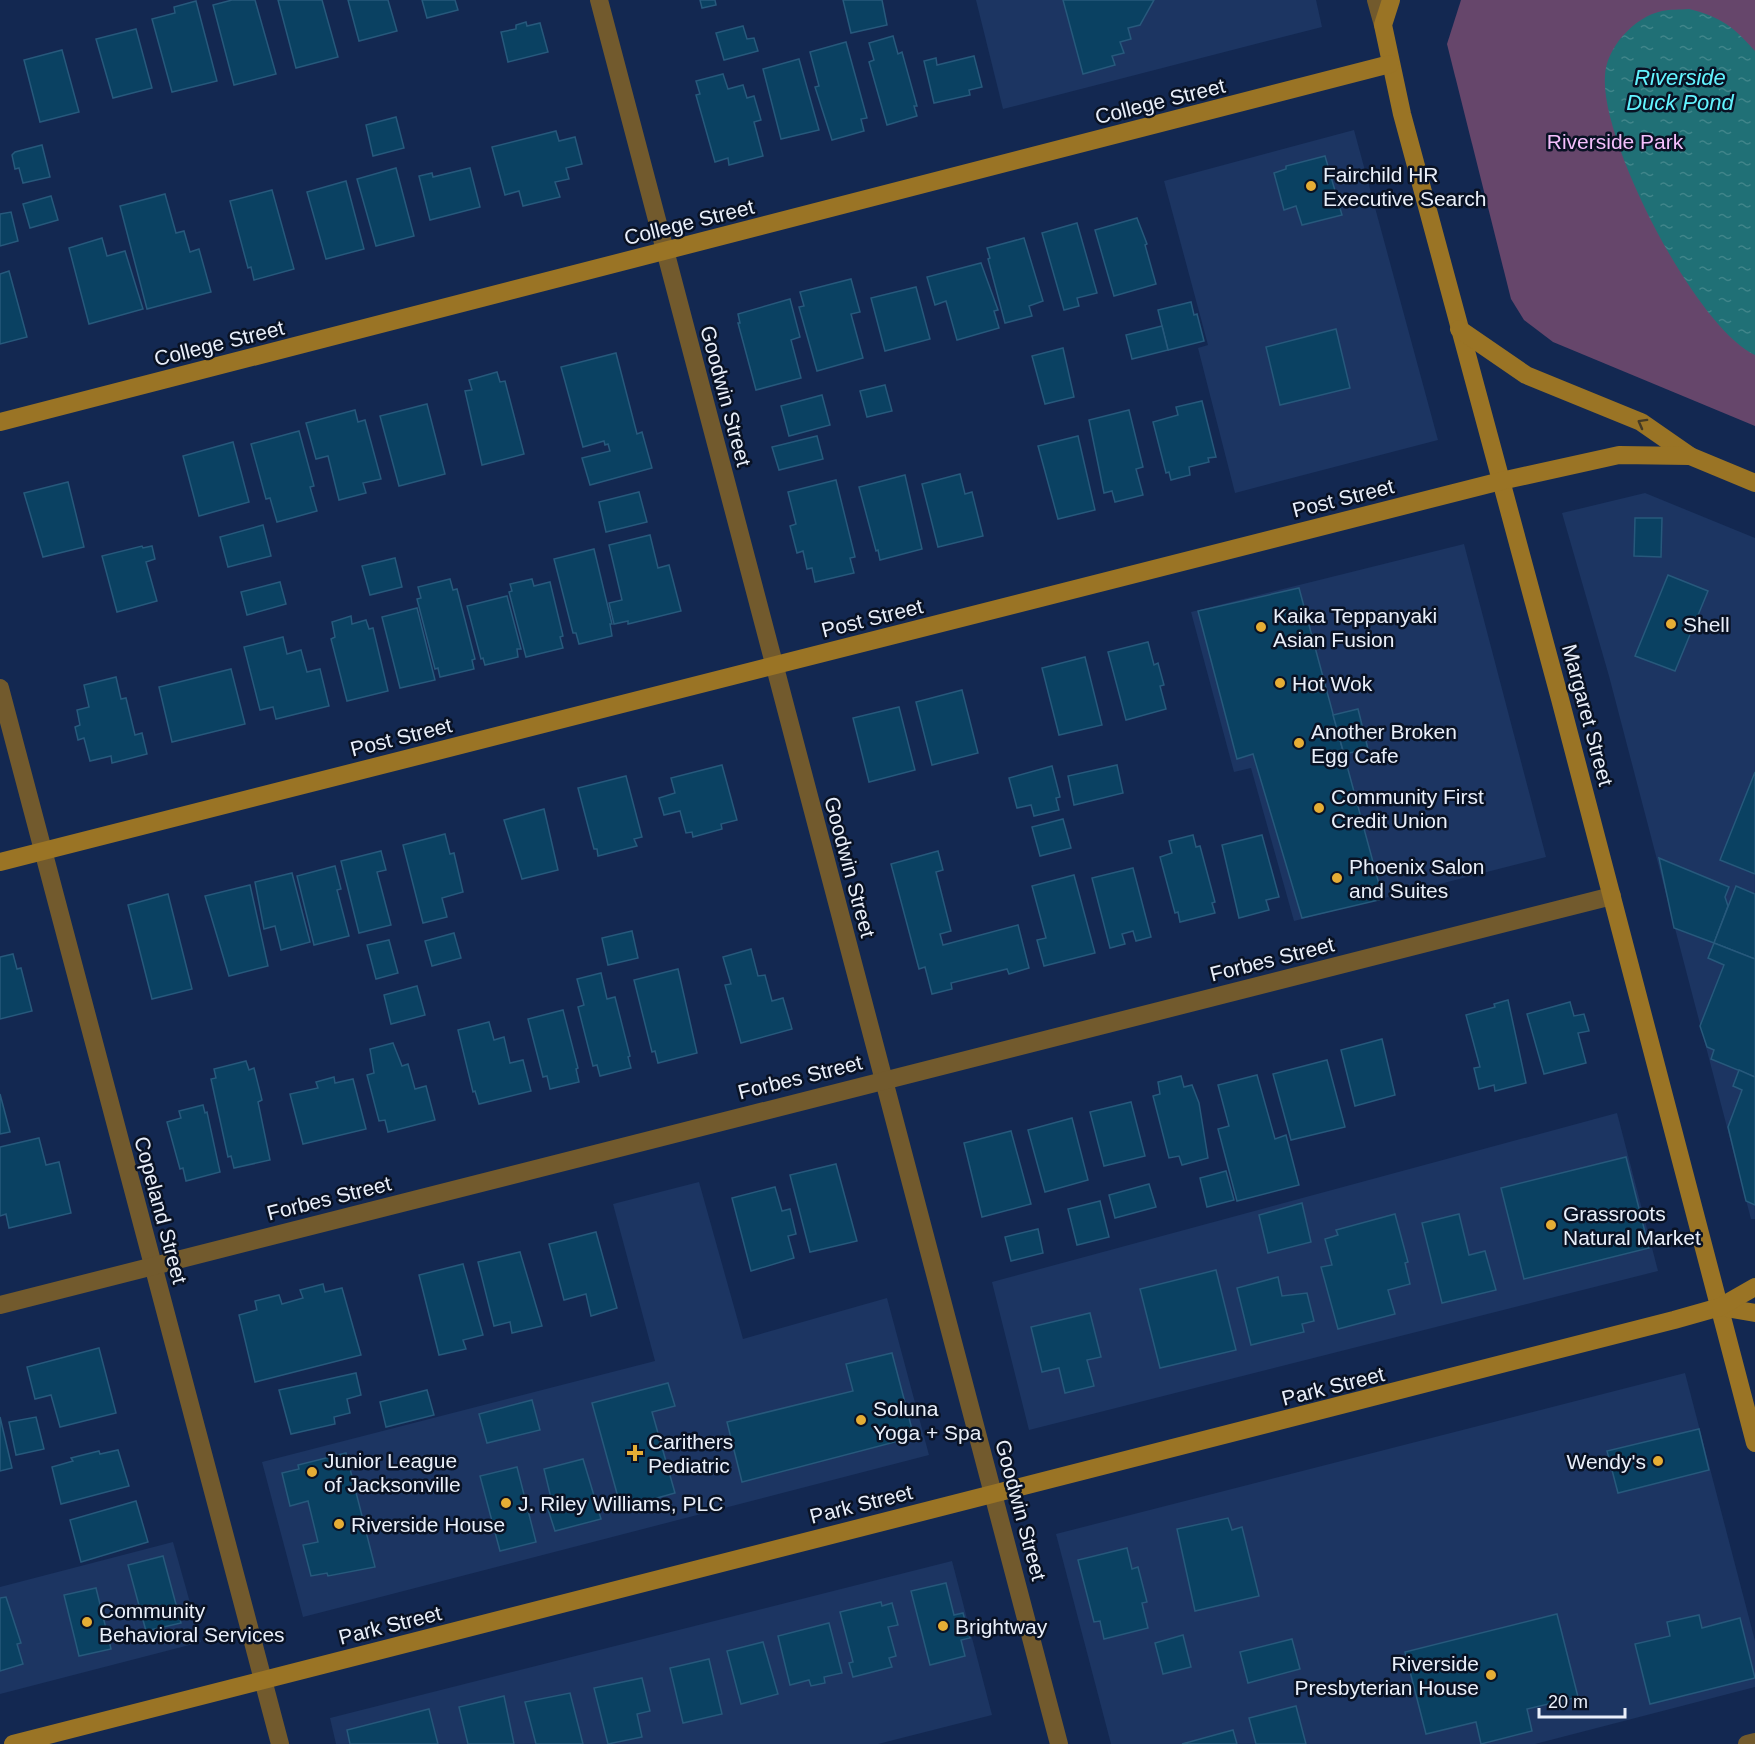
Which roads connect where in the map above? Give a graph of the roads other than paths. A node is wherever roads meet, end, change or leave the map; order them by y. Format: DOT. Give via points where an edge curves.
graph roads {
  1 [pos="599,0"];
  2 [pos="1376,0"];
  3 [pos="1390,0"];
  4 [pos="1383,25"];
  5 [pos="1390,64"];
  6 [pos="664,252"];
  7 [pos="1459,329"];
  8 [pos="0,422"];
  9 [pos="1690,456"];
  10 [pos="1501,481"];
  11 [pos="1755,483"];
  12 [pos="774,666"];
  13 [pos="0,688"];
  14 [pos="43,851"];
  15 [pos="0,862"];
  16 [pos="1612,896"];
  17 [pos="882,1079"];
  18 [pos="152,1266"];
  19 [pos="1755,1287"];
  20 [pos="0,1305"];
  21 [pos="1720,1307"];
  22 [pos="1755,1313"];
  23 [pos="1755,1443"];
  24 [pos="993,1493"];
  25 [pos="264,1680"];
  26 [pos="1755,1742"];
  27 [pos="13,1744"];
  28 [pos="280,1744"];
  29 [pos="1059,1744"];
  30 [pos="1747,1744"];
  1 -- 6 [label="street, Goodwin Street"];
  2 -- 4 [label="street, Margaret Street"];
  3 -- 4 [label="street"];
  4 -- 5 [label="street, Margaret Street"];
  5 -- 6 [label="street, College Street"];
  5 -- 7 [label="street, Margaret Street"];
  6 -- 8 [label="street, College Street"];
  6 -- 12 [label="street, Goodwin Street"];
  9 -- 7 [label="street, one-way" via="1641,422 1526,375"];
  7 -- 10 [label="street, Margaret Street"];
  9 -- 10 [label="street, Post Street" via="1619,455"];
  9 -- 11 [label="street, Post Street"];
  10 -- 12 [label="street, Post Street"];
  10 -- 16 [label="street, Margaret Street"];
  12 -- 14 [label="street, Post Street"];
  12 -- 17 [label="street, Goodwin Street"];
  13 -- 14 [label="street, Copeland Street"];
  14 -- 15 [label="street, Post Street"];
  14 -- 18 [label="street, Copeland Street"];
  16 -- 17 [label="street, Forbes Street"];
  16 -- 21 [label="street, Margaret Street"];
  17 -- 18 [label="street, Forbes Street"];
  17 -- 24 [label="street, Goodwin Street"];
  18 -- 20 [label="street, Forbes Street"];
  18 -- 25 [label="street, Copeland Street"];
  19 -- 21 [label="street, Park Street"];
  21 -- 22 [label="street, Park Street"];
  21 -- 23 [label="street, Margaret Street"];
  21 -- 24 [label="street, Park Street"];
  24 -- 25 [label="street, Park Street"];
  24 -- 29 [label="street, Goodwin Street"];
  25 -- 27 [label="street, Park Street"];
  25 -- 28 [label="street, Copeland Street"];
  26 -- 30 [label="street"];
}
